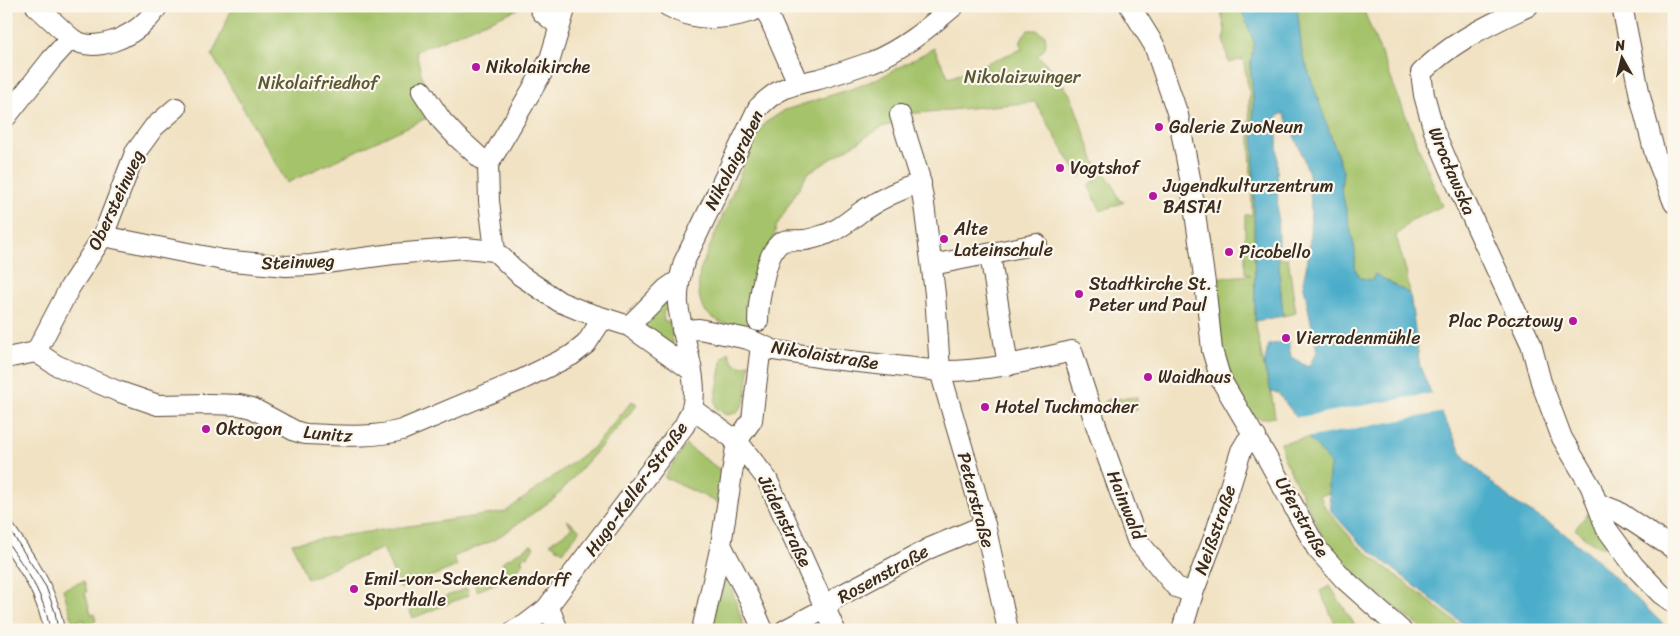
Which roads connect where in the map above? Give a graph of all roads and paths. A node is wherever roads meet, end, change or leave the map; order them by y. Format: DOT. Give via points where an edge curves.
graph roads {
  1 [pos="36,6"];
  2 [pos="158,6"];
  3 [pos="539,6"];
  4 [pos="566,6"];
  5 [pos="668,6"];
  6 [pos="765,6"];
  7 [pos="954,6"];
  8 [pos="1130,6"];
  9 [pos="1528,6"];
  10 [pos="1622,6"];
  11 [pos="559,26"];
  12 [pos="71,38"];
  13 [pos="798,83"];
  14 [pos="422,91"];
  15 [pos="176,108"];
  16 [pos="900,115"];
  17 [pos="6,117"];
  18 [pos="488,165"];
  19 [pos="920,183"];
  20 [pos="1674,203"];
  21 [pos="103,236"];
  22 [pos="1037,244"];
  23 [pos="494,251"];
  24 [pos="990,254"];
  25 [pos="932,265"];
  26 [pos="679,280"];
  27 [pos="603,318"];
  28 [pos="629,326"];
  29 [pos="682,330"];
  30 [pos="759,336"];
  31 [pos="36,352"];
  32 [pos="6,358"];
  33 [pos="1008,366"];
  34 [pos="691,370"];
  35 [pos="940,371"];
  36 [pos="692,409"];
  37 [pos="1256,437"];
  38 [pos="737,441"];
  39 [pos="1597,503"];
  40 [pos="985,525"];
  41 [pos="6,532"];
  42 [pos="721,545"];
  43 [pos="1674,549"];
  44 [pos="13,552"];
  45 [pos="1192,593"];
  46 [pos="1674,603"];
  47 [pos="826,608"];
  48 [pos="546,609"];
  49 [pos="1185,629"];
  50 [pos="54,630"];
  51 [pos="514,630"];
  52 [pos="558,630"];
  53 [pos="702,630"];
  54 [pos="762,630"];
  55 [pos="785,630"];
  56 [pos="835,630"];
  57 [pos="1008,630"];
  58 [pos="1401,630"];
  1 -- 12 [label="street"];
  2 -- 12 [label="street" via="148,19 120,38 87,45 78,44"];
  3 -- 11 [label="street"];
  4 -- 11 [label="street"];
  5 -- 6 [label="street" via="680,13 730,18"];
  6 -- 13 [label="street"];
  7 -- 13 [label="street, Nikolaigraben" via="906,43 873,61"];
  8 -- 37 [label="street, Uferstraße" via="1154,45 1178,115 1216,366 1230,396"];
  9 -- 39 [label="street, Wrocławska" via="1472,33 1435,59 1421,73 1424,95 1434,132 1532,344 1541,382 1562,438"];
  10 -- 20 [label="street" via="1655,154"];
  11 -- 18 [label="street" via="550,59"];
  12 -- 17 [label="street"];
  13 -- 26 [label="street, Nikolaigraben" via="776,92 758,108 684,262"];
  14 -- 18 [label="street" via="442,121"];
  15 -- 21 [label="street, Obersteinweg" via="154,127 135,153"];
  16 -- 19 [label="street, Peterstraße"];
  18 -- 23 [label="street"];
  19 -- 25 [label="street, Peterstraße"];
  19 -- 30 [label="street" via="903,188 875,204 838,230 779,244 764,276"];
  21 -- 23 [label="street, Steinweg" via="223,260 286,266 465,248"];
  21 -- 31 [label="street, Obersteinweg" via="70,288"];
  22 -- 24 [label="street"];
  23 -- 27 [label="street" via="521,276 560,302"];
  24 -- 25 [label="street"];
  24 -- 33 [label="street"];
  25 -- 35 [label="street, Peterstraße"];
  26 -- 28 [label="street" via="647,306"];
  26 -- 29 [label="street, Nikolaigraben"];
  27 -- 28 [label="street"];
  27 -- 31 [label="street, Lunitz" via="586,344 572,355 521,380 384,435 305,434 239,405 158,405 56,365"];
  28 -- 34 [label="street"];
  29 -- 30 [label="street, Nikolaistraße" via="700,329 748,339"];
  29 -- 34 [label="street, Nikolaigraben"];
  30 -- 35 [label="street, Nikolaistraße" via="773,350"];
  30 -- 38 [label="street" via="752,420"];
  31 -- 32 [label="street"];
  33 -- 35 [label="street, Nikolaistraße"];
  33 -- 45 [label="street, Hainwald" via="1072,351 1137,540 1176,587"];
  34 -- 36 [label="street, Nikolaigraben"];
  35 -- 40 [label="street, Peterstraße"];
  36 -- 38 [label="street, Jüdenstraße"];
  36 -- 48 [label="street, Hugo-Keller-Straße" via="684,426"];
  37 -- 45 [label="street, Neißstraße" via="1247,441 1241,450 1216,532"];
  37 -- 58 [label="street, Uferstraße" via="1317,549 1344,579"];
  38 -- 42 [label="street"];
  38 -- 47 [label="street, Jüdenstraße" via="767,479"];
  39 -- 43 [label="street" via="1617,511"];
  39 -- 46 [label="street" via="1606,528 1634,566"];
  40 -- 47 [label="street, Rosenstraße" via="922,552 833,600"];
  40 -- 57 [label="street, Peterstraße"];
  41 -- 44 [label="street"];
  42 -- 53 [label="street"];
  42 -- 54 [label="street"];
  44 -- 50 [label="street" via="41,587"];
  45 -- 49 [label="street, Neißstraße"];
  47 -- 55 [label="street, Rosenstraße"];
  47 -- 56 [label="street, Jüdenstraße"];
  48 -- 51 [label="street, Hugo-Keller-Straße"];
  48 -- 52 [label="street"];
}
